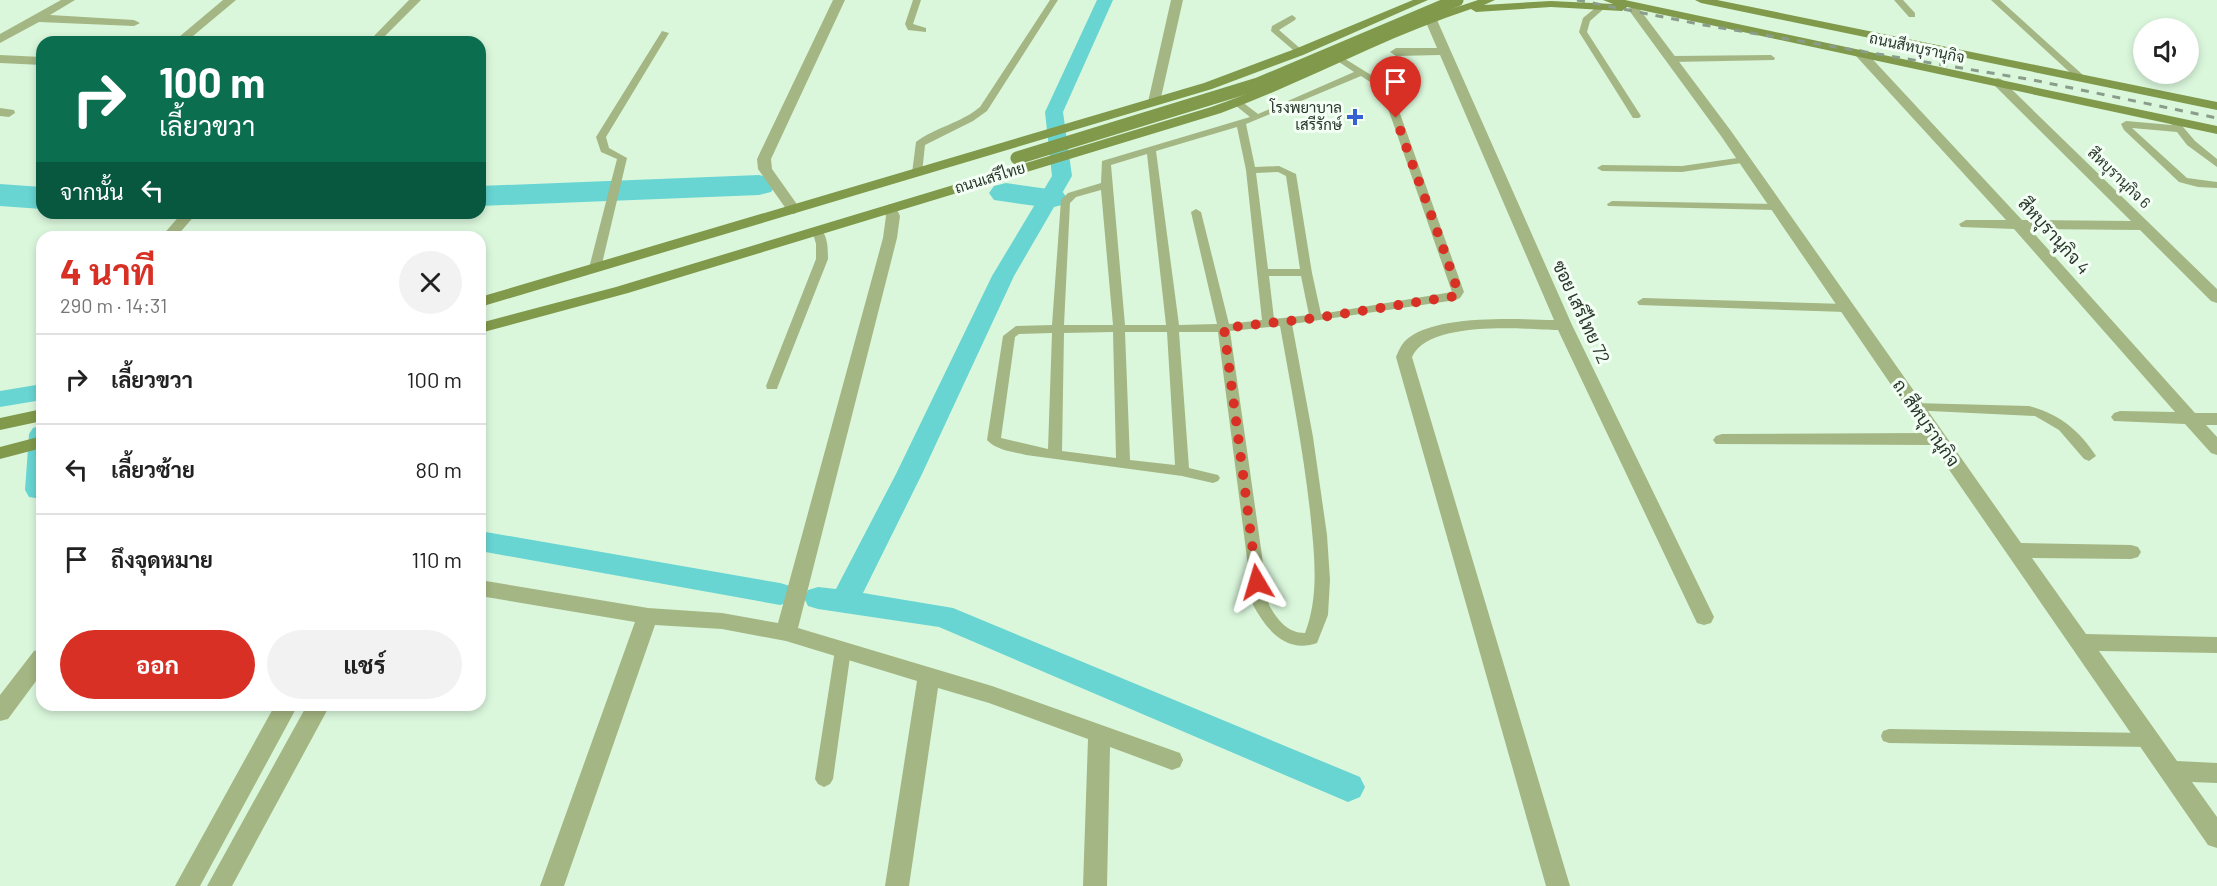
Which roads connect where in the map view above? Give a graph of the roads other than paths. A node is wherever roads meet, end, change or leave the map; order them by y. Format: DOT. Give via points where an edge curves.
graph roads {
  1 [pos="69,0"];
  2 [pos="230,0"];
  3 [pos="415,0"];
  4 [pos="839,0"];
  5 [pos="917,0"];
  6 [pos="1054,0"];
  7 [pos="1177,0"];
  8 [pos="1422,0"];
  9 [pos="1489,0"];
  10 [pos="1701,0"];
  11 [pos="1734,0"];
  12 [pos="1898,0"];
  13 [pos="1995,0"];
  14 [pos="1606,3"];
  15 [pos="1455,6"];
  16 [pos="1635,9"];
  17 [pos="1666,12"];
  18 [pos="1762,13"];
  19 [pos="1912,15"];
  20 [pos="37,18"];
  21 [pos="1292,18"];
  22 [pos="1431,20"];
  23 [pos="134,23"];
  24 [pos="923,30"];
  25 [pos="665,33"];
  26 [pos="186,36"];
  27 [pos="379,36"];
  28 [pos="0,39"];
  29 [pos="1444,51"];
  30 [pos="1299,52"];
  31 [pos="1396,52"];
  32 [pos="1860,53"];
  33 [pos="1771,58"];
  34 [pos="0,59"];
  35 [pos="1673,59"];
  36 [pos="1342,60"];
  37 [pos="36,61"];
  38 [pos="1274,61"];
  39 [pos="1362,72"];
  40 [pos="1301,76"];
  41 [pos="2080,77"];
  42 [pos="1997,82"];
  43 [pos="1154,102"];
  44 [pos="1238,103"];
  45 [pos="2217,106"];
  46 [pos="1636,116"];
  47 [pos="1257,118"];
  48 [pos="1241,123"];
  49 [pos="2176,125"];
  50 [pos="2217,130"];
  51 [pos="1116,140"];
  52 [pos="1151,148"];
  53 [pos="1129,154"];
  54 [pos="1744,160"];
  55 [pos="2217,164"];
  56 [pos="1015,165"];
  57 [pos="1602,168"];
  58 [pos="1251,170"];
  59 [pos="917,172"];
  60 [pos="1106,185"];
  61 [pos="2217,185"];
  62 [pos="1612,204"];
  63 [pos="890,207"];
  64 [pos="1774,207"];
  65 [pos="794,210"];
  66 [pos="1196,212"];
  67 [pos="184,219"];
  68 [pos="1966,224"];
  69 [pos="2017,224"];
  70 [pos="2145,226"];
  71 [pos="817,230"];
  72 [pos="174,231"];
  73 [pos="595,268"];
  74 [pos="1262,272"];
  75 [pos="1306,273"];
  76 [pos="2217,298"];
  77 [pos="486,300"];
  78 [pos="1643,302"];
  79 [pos="1845,308"];
  80 [pos="531,314"];
  81 [pos="1316,318"];
  82 [pos="1285,321"];
  83 [pos="1268,322"];
  84 [pos="1564,325"];
  85 [pos="486,326"];
  86 [pos="1119,328"];
  87 [pos="1224,328"];
  88 [pos="1058,329"];
  89 [pos="1173,329"];
  90 [pos="772,386"];
  91 [pos="1914,407"];
  92 [pos="36,416"];
  93 [pos="2120,417"];
  94 [pos="2189,418"];
  95 [pos="2217,419"];
  96 [pos="0,424"];
  97 [pos="1937,439"];
  98 [pos="1722,440"];
  99 [pos="36,444"];
  100 [pos="2217,449"];
  101 [pos="5,452"];
  102 [pos="1055,454"];
  103 [pos="2089,456"];
  104 [pos="1123,463"];
  105 [pos="1182,471"];
  106 [pos="1214,478"];
  107 [pos="2015,550"];
  108 [pos="2131,552"];
  109 [pos="486,589"];
  110 [pos="648,616"];
  111 [pos="1704,617"];
  112 [pos="786,633"];
  113 [pos="2079,642"];
  114 [pos="2217,645"];
  115 [pos="843,650"];
  116 [pos="36,665"];
  117 [pos="928,677"];
  118 [pos="284,711"];
  119 [pos="316,711"];
  120 [pos="0,712"];
  121 [pos="1099,735"];
  122 [pos="1889,736"];
  123 [pos="2149,740"];
  124 [pos="1172,760"];
  125 [pos="2170,771"];
  126 [pos="2217,773"];
  127 [pos="824,779"];
  128 [pos="2217,837"];
  129 [pos="187,886"];
  130 [pos="219,886"];
  131 [pos="552,886"];
  132 [pos="897,886"];
  133 [pos="1095,886"];
  134 [pos="1558,886"];
  1 -- 20 [label="street"];
  2 -- 26 [label="street"];
  3 -- 27 [label="street"];
  4 -- 65 [label="street" via="764,159 765,169"];
  5 -- 24 [label="lane" via="909,24 910,28"];
  6 -- 59 [label="lane" via="984,110 920,144"];
  7 -- 43 [label="street"];
  8 -- 30 [label="main road, ถนนเสรีไทย"];
  9 -- 15 [label="main road, ถนนเสรีไทย"];
  10 -- 18 [label="main road, ถนนสีหบุรานุกิจ"];
  11 -- 18 [label="main road"];
  12 -- 19 [label="lane"];
  13 -- 41 [label="lane"];
  14 -- 15 [label="main road"];
  14 -- 16 [label="main road"];
  14 -- 17 [label="main road, ถนนสีหบุรานุกิจ"];
  14 -- 46 [label="lane" via="1582,23 1582,32"];
  15 -- 22 [label="main road, ถนนเสรีไทย"];
  15 -- 56 [label="main road, bridge" via="1236,92"];
  16 -- 17 [label="main road"];
  16 -- 35 [label="street, ถ. สีหบุรานุกิจ"];
  17 -- 32 [label="main road, ถนนสีหบุรานุกิจ"];
  18 -- 41 [label="main road, ถนนสีหบุรานุกิจ"];
  20 -- 23 [label="street"];
  20 -- 28 [label="street"];
  21 -- 30 [label="lane" via="1275,31"];
  22 -- 29 [label="street, ซอย เสรีไทย 72"];
  22 -- 36 [label="main road, ถนนเสรีไทย"];
  25 -- 73 [label="lane" via="601,136 605,150 622,158"];
  29 -- 31 [label="street"];
  29 -- 84 [label="street, ซอย เสรีไทย 72"];
  30 -- 38 [label="main road, ถนนเสรีไทย"];
  32 -- 42 [label="main road, ถนนสีหบุรานุกิจ"];
  32 -- 69 [label="street, สีหบุรานุกิจ 4"];
  33 -- 35 [label="lane"];
  34 -- 37 [label="street"];
  35 -- 54 [label="street, ถ. สีหบุรานุกิจ"];
  36 -- 39 [label="lane"];
  36 -- 40 [label="main road, ถนนเสรีไทย"];
  38 -- 40 [label="main road" via="1296,66 1302,71"];
  38 -- 43 [label="main road, ถนนเสรีไทย"];
  39 -- 47 [label="lane"];
  39 -- 81 [label="lane" via="1381,85 1389,97 1458,292 1456,296"];
  40 -- 44 [label="main road, ถนนเสรีไทย"];
  41 -- 45 [label="main road, ถนนสีหบุรานุกิจ"];
  42 -- 49 [label="main road, ถนนสีหบุรานุกิจ"];
  42 -- 70 [label="street, สีหบุรานุกิจ 6"];
  43 -- 59 [label="main road, ถนนเสรีไทย"];
  44 -- 47 [label="lane"];
  44 -- 51 [label="main road, ถนนเสรีไทย"];
  47 -- 48 [label="lane"];
  48 -- 52 [label="lane"];
  48 -- 58 [label="lane"];
  49 -- 50 [label="main road, ถนนสีหบุรานุกิจ"];
  49 -- 55 [label="lane"];
  49 -- 61 [label="lane" via="2126,124 2182,180"];
  51 -- 53 [label="lane"];
  51 -- 56 [label="main road, ถนนเสรีไทย"];
  52 -- 53 [label="lane"];
  52 -- 89 [label="lane"];
  53 -- 60 [label="lane" via="1106,163"];
  54 -- 57 [label="lane" via="1682,169"];
  54 -- 64 [label="street, ถ. สีหบุรานุกิจ"];
  56 -- 63 [label="main road, ถนนเสรีไทย"];
  56 -- 80 [label="main road" via="665,264"];
  58 -- 74 [label="lane"];
  58 -- 75 [label="lane" via="1279,169 1291,174"];
  59 -- 65 [label="main road, ถนนเสรีไทย"];
  60 -- 86 [label="lane"];
  60 -- 88 [label="lane" via="1072,195 1065,202"];
  62 -- 64 [label="lane"];
  63 -- 71 [label="main road, ถนนเสรีไทย"];
  63 -- 112 [label="street" via="890,238"];
  64 -- 79 [label="street, ถ. สีหบุรานุกิจ"];
  65 -- 73 [label="main road, ถนนเสรีไทย"];
  66 -- 87 [label="lane"];
  67 -- 72 [label="street"];
  68 -- 69 [label="street"];
  69 -- 70 [label="street"];
  69 -- 94 [label="street, สีหบุรานุกิจ 4"];
  70 -- 76 [label="street, สีหบุรานุกิจ 6"];
  71 -- 80 [label="main road, ถนนเสรีไทย"];
  71 -- 90 [label="lane" via="822,259"];
  73 -- 77 [label="main road, ถนนเสรีไทย"];
  74 -- 75 [label="lane"];
  74 -- 83 [label="lane"];
  75 -- 81 [label="lane"];
  78 -- 79 [label="lane"];
  79 -- 91 [label="street, ถ. สีหบุรานุกิจ"];
  80 -- 85 [label="main road, ถนนเสรีไทย"];
  81 -- 82 [label="lane"];
  82 -- 83 [label="lane"];
  82 -- 87 [label="lane" via="1321,533 1323,608 1318,630 1311,639 1300,641 1270,623 1260,605"];
  83 -- 87 [label="lane"];
  84 -- 111 [label="street, ซอย เสรีไทย 72"];
  84 -- 134 [label="street" via="1460,327 1428,334 1411,345 1404,357"];
  86 -- 88 [label="lane"];
  86 -- 89 [label="lane"];
  86 -- 104 [label="lane"];
  87 -- 89 [label="lane"];
  88 -- 102 [label="lane"];
  88 -- 102 [label="lane" via="1011,332 994,440 1005,447"];
  89 -- 105 [label="lane"];
  91 -- 97 [label="street, ถ. สีหบุรานุกิจ"];
  91 -- 103 [label="lane" via="2044,413 2062,423"];
  92 -- 96 [label="main road"];
  93 -- 94 [label="street"];
  94 -- 95 [label="street"];
  94 -- 100 [label="street, สีหบุรานุกิจ 4"];
  97 -- 98 [label="street"];
  97 -- 107 [label="street, ถ. สีหบุรานุกิจ"];
  99 -- 101 [label="main road"];
  102 -- 104 [label="lane"];
  104 -- 105 [label="lane"];
  105 -- 106 [label="lane"];
  107 -- 108 [label="street"];
  107 -- 113 [label="street, ถ. สีหบุรานุกิจ"];
  109 -- 110 [label="street"];
  110 -- 112 [label="street" via="722,621"];
  110 -- 131 [label="street"];
  112 -- 115 [label="street"];
  113 -- 114 [label="street"];
  113 -- 123 [label="street, ถ. สีหบุรานุกิจ"];
  115 -- 117 [label="street"];
  115 -- 127 [label="lane"];
  116 -- 120 [label="street"];
  117 -- 121 [label="street" via="992,695"];
  117 -- 132 [label="street"];
  118 -- 129 [label="street"];
  119 -- 130 [label="street"];
  121 -- 124 [label="street"];
  121 -- 133 [label="street"];
  122 -- 123 [label="lane"];
  123 -- 125 [label="street, ถ. สีหบุรานุกิจ"];
  125 -- 126 [label="street"];
  125 -- 128 [label="street, ถ. สีหบุรานุกิจ"];
}
